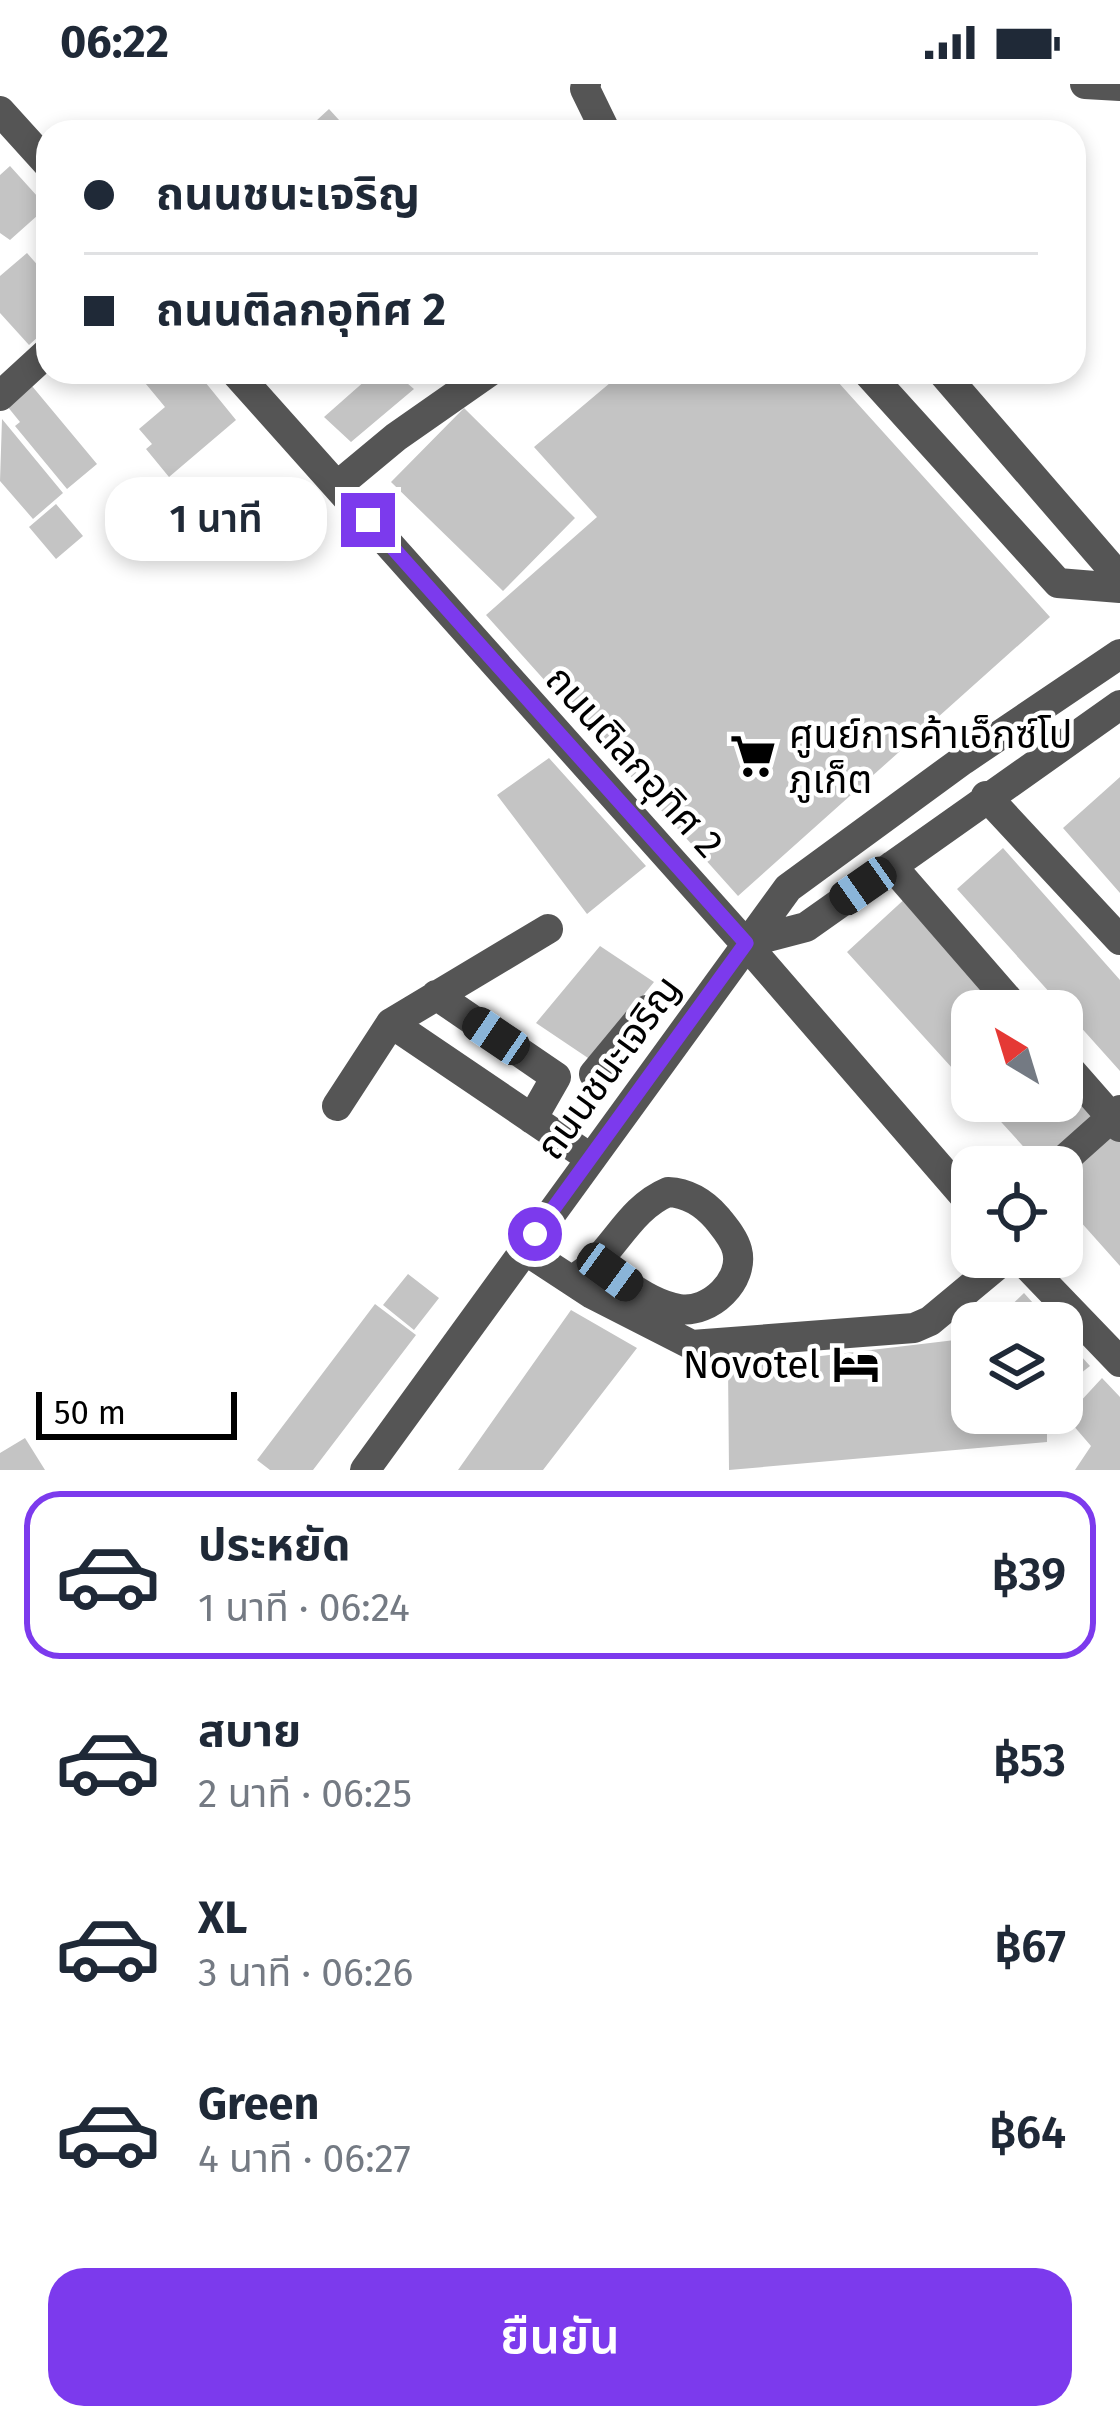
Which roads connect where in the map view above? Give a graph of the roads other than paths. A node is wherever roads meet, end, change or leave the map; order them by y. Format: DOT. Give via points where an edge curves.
graph roads {
  1 [pos="586,84"];
  2 [pos="1085,84"];
  3 [pos="1120,86"];
  4 [pos="0,111"];
  5 [pos="600,120"];
  6 [pos="36,151"];
  7 [pos="36,363"];
  8 [pos="246,384"];
  9 [pos="472,384"];
  10 [pos="878,384"];
  11 [pos="952,384"];
  12 [pos="0,396"];
  13 [pos="337,486"];
  14 [pos="1120,578"];
  15 [pos="1120,588"];
  16 [pos="1120,654"];
  17 [pos="1120,705"];
  18 [pos="986,796"];
  19 [pos="892,866"];
  20 [pos="548,929"];
  21 [pos="1120,940"];
  22 [pos="746,943"];
  23 [pos="1000,990"];
  24 [pos="436,995"];
  25 [pos="647,1010"];
  26 [pos="391,1023"];
  27 [pos="619,1034"];
  28 [pos="657,1065"];
  29 [pos="594,1074"];
  30 [pos="1083,1083"];
  31 [pos="337,1106"];
  32 [pos="1117,1118"];
  33 [pos="532,1119"];
  34 [pos="1082,1146"];
  35 [pos="590,1158"];
  36 [pos="951,1181"];
  37 [pos="525,1250"];
  38 [pos="598,1261"];
  39 [pos="982,1278"];
  40 [pos="1039,1278"];
  41 [pos="582,1287"];
  42 [pos="1120,1363"];
  43 [pos="365,1470"];
  1 -- 5 [label="street"];
  2 -- 3 [label="street"];
  4 -- 6 [label="street"];
  7 -- 12 [label="street"];
  8 -- 13 [label="street, ถนนติลกอุทิศ 2"];
  9 -- 13 [label="street"];
  10 -- 15 [label="street" via="1058,583"];
  11 -- 14 [label="street"];
  13 -- 22 [label="street, ถนนติลกอุทิศ 2"];
  16 -- 22 [label="street, ถนนชนะเจริญ" via="788,888"];
  17 -- 18 [label="street"];
  18 -- 19 [label="street"];
  18 -- 21 [label="street"];
  19 -- 22 [label="street" via="806,927"];
  19 -- 23 [label="street"];
  20 -- 24 [label="street"];
  22 -- 28 [label="street, ถนนชนะเจริญ"];
  22 -- 36 [label="street, ถนนติลกอุทิศ 2"];
  24 -- 26 [label="street"];
  24 -- 33 [label="street" via="556,1077"];
  25 -- 27 [label="street"];
  26 -- 31 [label="street"];
  26 -- 33 [label="street"];
  27 -- 28 [label="street"];
  27 -- 29 [label="street"];
  28 -- 35 [label="street, ถนนชนะเจริญ"];
  30 -- 32 [label="street"];
  32 -- 34 [label="street"];
  33 -- 35 [label="street"];
  35 -- 37 [label="street, ถนนชนะเจริญ"];
  37 -- 41 [label="street"];
  37 -- 43 [label="street, ถนนชนะเจริญ"];
  38 -- 38 [label="street" via="630,1220 668,1192 710,1210 738,1255 723,1292 690,1310 648,1298"];
  38 -- 41 [label="street"];
  39 -- 41 [label="street" via="914,1328 692,1345"];
  40 -- 42 [label="street"];
}
